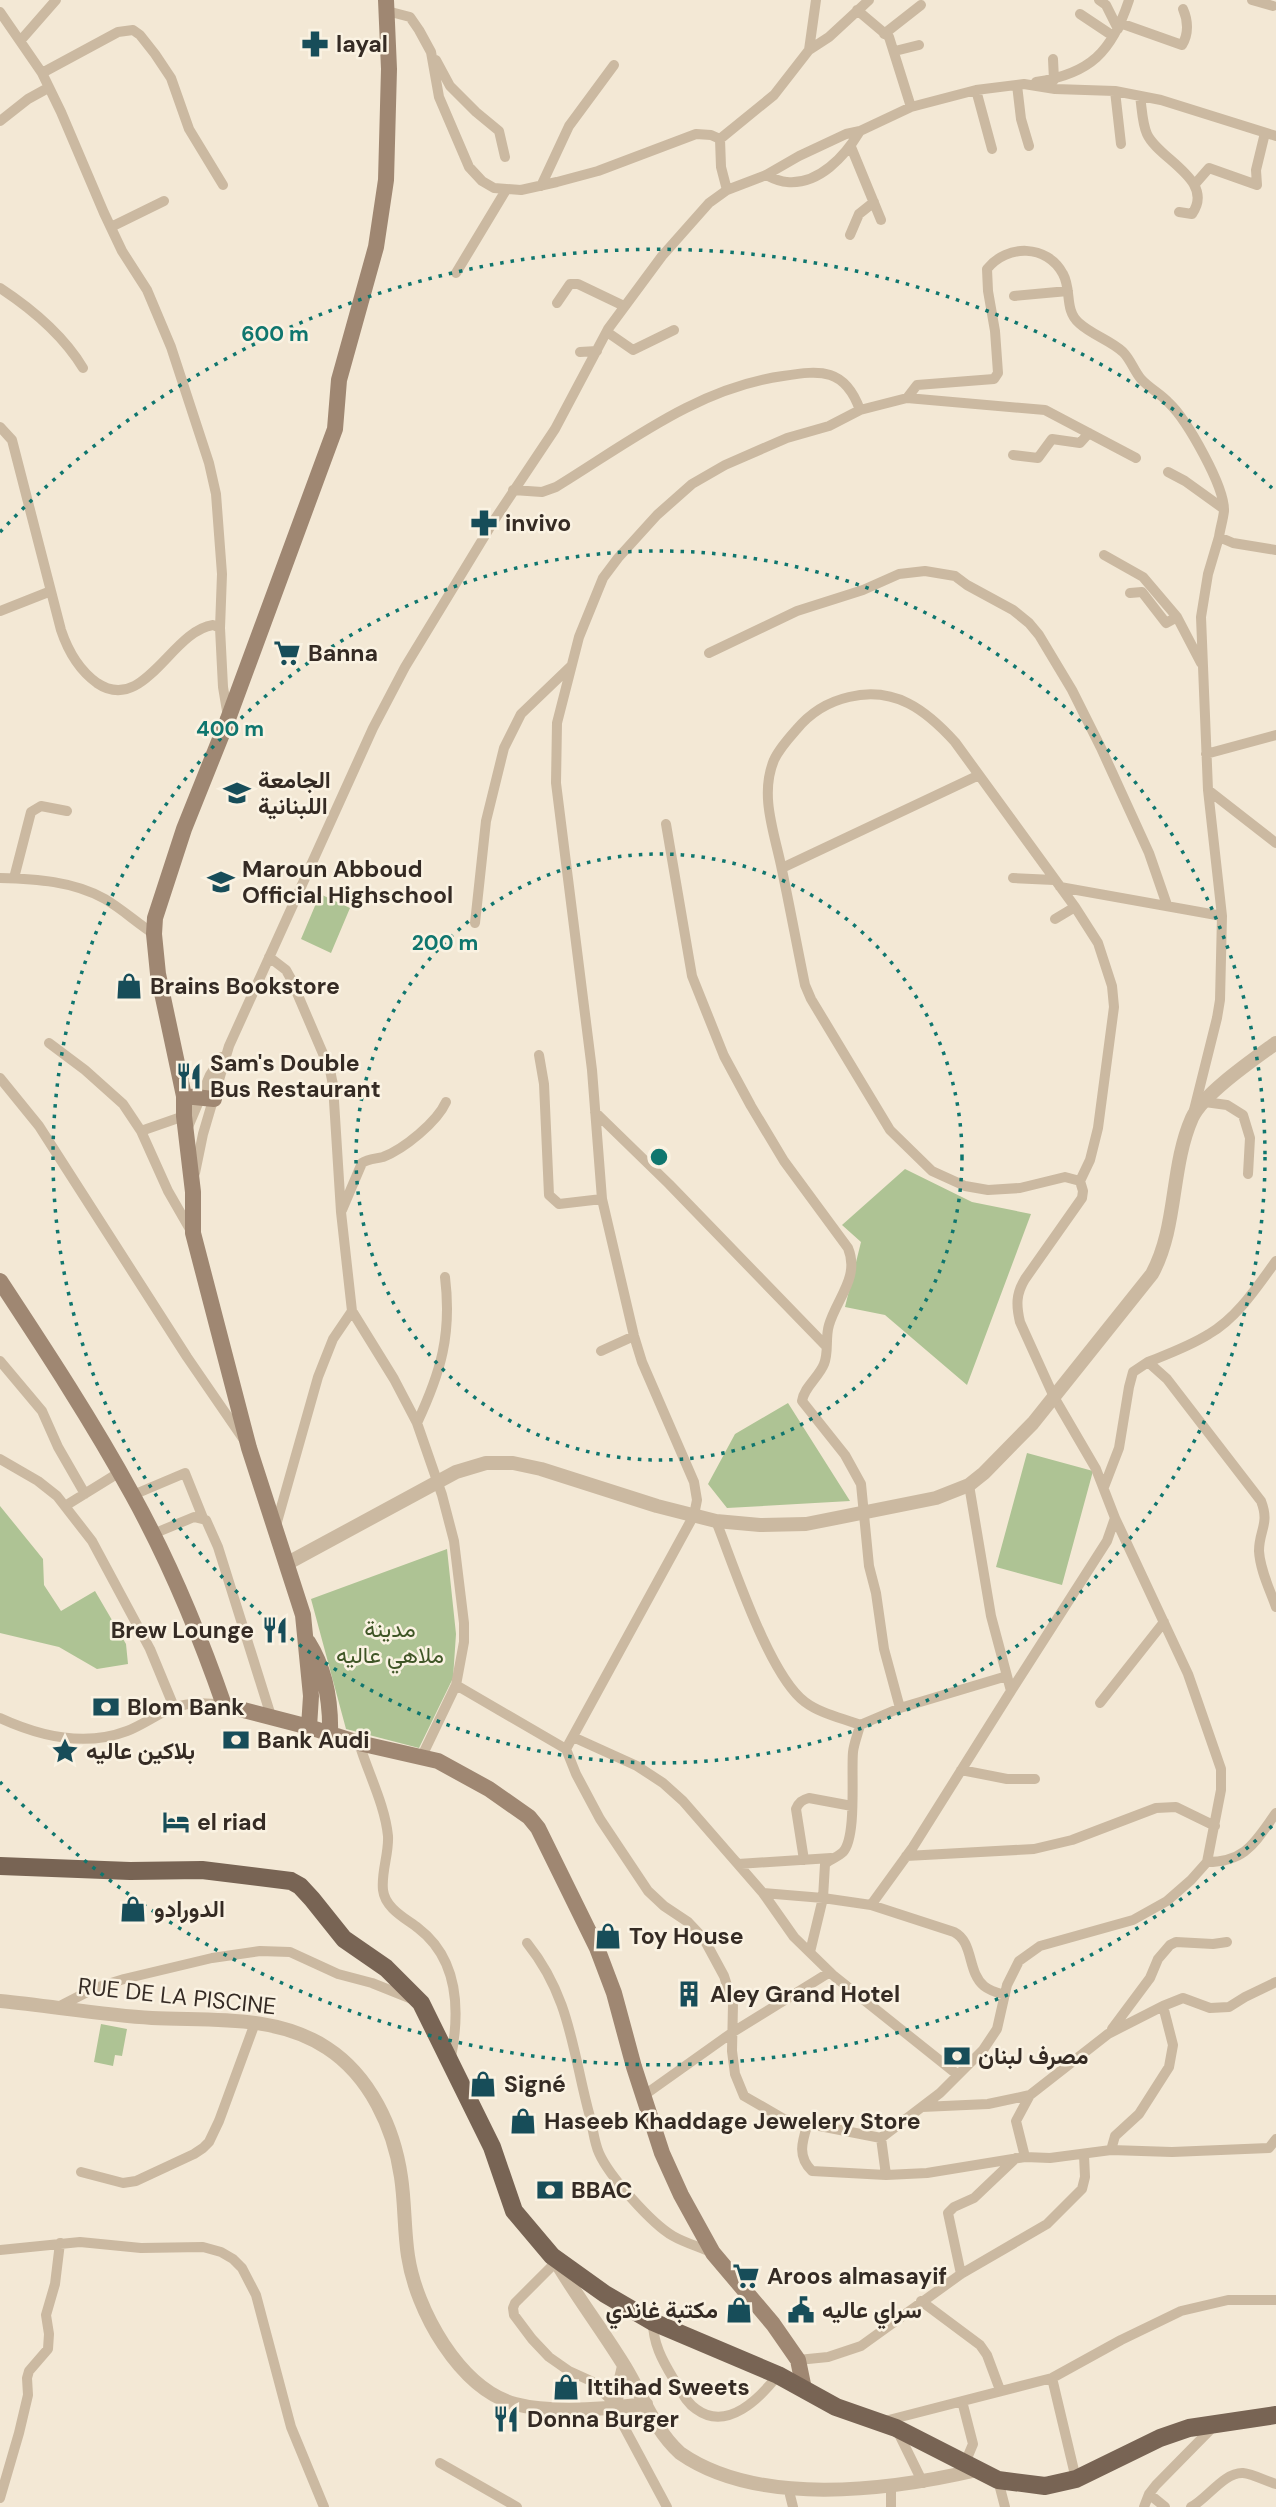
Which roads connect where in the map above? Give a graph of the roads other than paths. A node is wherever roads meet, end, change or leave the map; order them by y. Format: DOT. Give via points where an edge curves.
graph roads {
  1 [pos="57,0"];
  2 [pos="816,0"];
  3 [pos="869,0"];
  4 [pos="1099,0"];
  5 [pos="1129,0"];
  6 [pos="1252,0"];
  7 [pos="387,5"];
  8 [pos="921,5"];
  9 [pos="1273,6"];
  10 [pos="1184,9"];
  11 [pos="857,10"];
  12 [pos="0,12"];
  13 [pos="1080,14"];
  14 [pos="1117,29"];
  15 [pos="884,34"];
  16 [pos="21,40"];
  17 [pos="919,45"];
  18 [pos="809,50"];
  19 [pos="895,51"];
  20 [pos="431,52"];
  21 [pos="1053,59"];
  22 [pos="614,65"];
  23 [pos="41,74"];
  24 [pos="1054,80"];
  25 [pos="1021,85"];
  26 [pos="48,88"];
  27 [pos="976,90"];
  28 [pos="1115,91"];
  29 [pos="1140,96"];
  30 [pos="911,107"];
  31 [pos="0,121"];
  32 [pos="860,131"];
  33 [pos="1271,134"];
  34 [pos="720,139"];
  35 [pos="1121,144"];
  36 [pos="1030,146"];
  37 [pos="850,147"];
  38 [pos="992,149"];
  39 [pos="505,157"];
  40 [pos="766,175"];
  41 [pos="1195,184"];
  42 [pos="223,185"];
  43 [pos="541,186"];
  44 [pos="506,190"];
  45 [pos="727,190"];
  46 [pos="164,201"];
  47 [pos="874,202"];
  48 [pos="1179,212"];
  49 [pos="881,220"];
  50 [pos="111,227"];
  51 [pos="850,235"];
  52 [pos="456,273"];
  53 [pos="0,288"];
  54 [pos="1068,291"];
  55 [pos="1013,296"];
  56 [pos="557,303"];
  57 [pos="624,306"];
  58 [pos="674,330"];
  59 [pos="607,332"];
  60 [pos="597,351"];
  61 [pos="580,352"];
  62 [pos="83,368"];
  63 [pos="1021,396"];
  64 [pos="907,398"];
  65 [pos="1013,407"];
  66 [pos="860,410"];
  67 [pos="0,427"];
  68 [pos="1089,433"];
  69 [pos="1013,455"];
  70 [pos="1136,458"];
  71 [pos="1168,471"];
  72 [pos="513,490"];
  73 [pos="1224,509"];
  74 [pos="1219,537"];
  75 [pos="1276,550"];
  76 [pos="1104,555"];
  77 [pos="51,591"];
  78 [pos="1130,593"];
  79 [pos="0,611"];
  80 [pos="1177,617"];
  81 [pos="220,628"];
  82 [pos="709,653"];
  83 [pos="571,666"];
  84 [pos="1203,669"];
  85 [pos="228,719"];
  86 [pos="1276,735"];
  87 [pos="1206,754"];
  88 [pos="977,776"];
  89 [pos="1208,790"];
  90 [pos="67,811"];
  91 [pos="666,824"];
  92 [pos="1276,842"];
  93 [pos="782,868"];
  94 [pos="0,878"];
  95 [pos="14,878"];
  96 [pos="1013,878"];
  97 [pos="1057,883"];
  98 [pos="1167,905"];
  99 [pos="1075,907"];
  100 [pos="1222,916"];
  101 [pos="1055,919"];
  102 [pos="475,923"];
  103 [pos="154,933"];
  104 [pos="269,957"];
  105 [pos="49,1043"];
  106 [pos="1276,1043"];
  107 [pos="539,1055"];
  108 [pos="0,1078"];
  109 [pos="184,1097"];
  110 [pos="208,1098"];
  111 [pos="446,1102"];
  112 [pos="1205,1102"];
  113 [pos="596,1112"];
  114 [pos="184,1116"];
  115 [pos="1193,1116"];
  116 [pos="141,1131"];
  117 [pos="186,1136"];
  118 [pos="1248,1174"];
  119 [pos="1080,1181"];
  120 [pos="192,1192"];
  121 [pos="602,1199"];
  122 [pos="341,1212"];
  123 [pos="193,1233"];
  124 [pos="1276,1261"];
  125 [pos="445,1278"];
  126 [pos="0,1281"];
  127 [pos="352,1311"];
  128 [pos="634,1336"];
  129 [pos="825,1345"];
  130 [pos="601,1351"];
  131 [pos="0,1361"];
  132 [pos="1148,1362"];
  133 [pos="1054,1397"];
  134 [pos="417,1423"];
  135 [pos="249,1448"];
  136 [pos="0,1460"];
  137 [pos="120,1472"];
  138 [pos="437,1481"];
  139 [pos="969,1485"];
  140 [pos="1104,1487"];
  141 [pos="85,1494"];
  142 [pos="133,1495"];
  143 [pos="65,1506"];
  144 [pos="862,1512"];
  145 [pos="695,1515"];
  146 [pos="1115,1517"];
  147 [pos="203,1518"];
  148 [pos="716,1521"];
  149 [pos="274,1531"];
  150 [pos="153,1534"];
  151 [pos="286,1564"];
  152 [pos="1276,1607"];
  153 [pos="1164,1622"];
  154 [pos="307,1642"];
  155 [pos="1007,1676"];
  156 [pos="456,1685"];
  157 [pos="1010,1691"];
  158 [pos="311,1696"];
  159 [pos="328,1697"];
  160 [pos="1100,1703"];
  161 [pos="224,1705"];
  162 [pos="174,1707"];
  163 [pos="900,1708"];
  164 [pos="271,1716"];
  165 [pos="0,1718"];
  166 [pos="860,1725"];
  167 [pos="309,1727"];
  168 [pos="330,1735"];
  169 [pos="573,1737"];
  170 [pos="359,1743"];
  171 [pos="566,1749"];
  172 [pos="422,1756"];
  173 [pos="961,1770"];
  174 [pos="1035,1779"];
  175 [pos="852,1806"];
  176 [pos="1276,1813"];
  177 [pos="1215,1826"];
  178 [pos="906,1856"];
  179 [pos="831,1858"];
  180 [pos="804,1860"];
  181 [pos="1207,1862"];
  182 [pos="738,1864"];
  183 [pos="0,1866"];
  184 [pos="763,1893"];
  185 [pos="823,1898"];
  186 [pos="870,1905"];
  187 [pos="1227,1942"];
  188 [pos="527,1943"];
  189 [pos="810,1952"];
  190 [pos="830,1972"];
  191 [pos="1276,1982"];
  192 [pos="1005,1995"];
  193 [pos="0,2001"];
  194 [pos="421,2003"];
  195 [pos="60,2006"];
  196 [pos="1163,2006"];
  197 [pos="255,2023"];
  198 [pos="733,2032"];
  199 [pos="1108,2034"];
  200 [pos="450,2062"];
  201 [pos="958,2076"];
  202 [pos="1030,2095"];
  203 [pos="643,2096"];
  204 [pos="922,2107"];
  205 [pos="808,2123"];
  206 [pos="881,2138"];
  207 [pos="1276,2139"];
  208 [pos="1111,2150"];
  209 [pos="1084,2155"];
  210 [pos="1020,2157"];
  211 [pos="81,2172"];
  212 [pos="886,2175"];
  213 [pos="60,2243"];
  214 [pos="0,2249"];
  215 [pos="713,2253"];
  216 [pos="554,2259"];
  217 [pos="961,2274"];
  218 [pos="1276,2300"];
  219 [pos="921,2301"];
  220 [pos="653,2322"];
  221 [pos="798,2360"];
  222 [pos="624,2366"];
  223 [pos="778,2375"];
  224 [pos="1052,2378"];
  225 [pos="804,2389"];
  226 [pos="1000,2390"];
  227 [pos="962,2401"];
  228 [pos="646,2404"];
  229 [pos="614,2408"];
  230 [pos="1275,2414"];
  231 [pos="1216,2423"];
  232 [pos="888,2425"];
  233 [pos="440,2463"];
  234 [pos="971,2466"];
  235 [pos="1076,2479"];
  236 [pos="999,2480"];
  237 [pos="923,2483"];
  238 [pos="1276,2484"];
  239 [pos="891,2489"];
  240 [pos="1149,2494"];
  241 [pos="0,2498"];
  242 [pos="792,2501"];
  243 [pos="324,2507"];
  244 [pos="517,2507"];
  245 [pos="667,2507"];
  246 [pos="891,2507"];
  247 [pos="1005,2507"];
  248 [pos="1144,2507"];
  249 [pos="1165,2507"];
  250 [pos="1191,2507"];
  1 -- 16 [label="street"];
  2 -- 18 [label="street"];
  3 -- 11 [label="street"];
  4 -- 14 [label="street"];
  5 -- 14 [label="street"];
  6 -- 9 [label="street"];
  7 -- 20 [label="street" via="410,18"];
  7 -- 85 [label="main road" via="386,180 376,247 339,380 335,429"];
  8 -- 15 [label="street"];
  10 -- 14 [label="street" via="1187,31 1182,45"];
  11 -- 15 [label="street"];
  11 -- 18 [label="street"];
  12 -- 16 [label="street"];
  13 -- 14 [label="street"];
  14 -- 24 [label="street" via="1088,66"];
  15 -- 19 [label="street"];
  16 -- 23 [label="street"];
  17 -- 19 [label="street"];
  18 -- 34 [label="street" via="774,95"];
  19 -- 30 [label="street"];
  20 -- 39 [label="street" via="450,86 499,131"];
  20 -- 44 [label="street" via="439,97 469,167 482,181"];
  21 -- 24 [label="street"];
  22 -- 43 [label="street" via="569,126"];
  23 -- 26 [label="street"];
  23 -- 42 [label="street" via="118,32 133,30 171,78 189,129"];
  24 -- 25 [label="street"];
  25 -- 27 [label="street"];
  25 -- 28 [label="street"];
  25 -- 36 [label="street" via="1021,120"];
  26 -- 31 [label="street"];
  26 -- 50 [label="street"];
  27 -- 30 [label="street"];
  27 -- 38 [label="street"];
  28 -- 29 [label="street"];
  28 -- 35 [label="street"];
  29 -- 33 [label="street"];
  29 -- 41 [label="street" via="1147,136"];
  30 -- 32 [label="street"];
  32 -- 37 [label="street"];
  32 -- 40 [label="street" via="827,142"];
  33 -- 41 [label="street" via="1256,170 1257,186 1209,169"];
  34 -- 43 [label="street" via="696,134"];
  34 -- 45 [label="street"];
  37 -- 40 [label="street" via="813,179 787,183"];
  37 -- 47 [label="street"];
  40 -- 45 [label="street"];
  41 -- 48 [label="street" via="1197,206 1192,214"];
  43 -- 44 [label="street"];
  44 -- 52 [label="street"];
  45 -- 57 [label="street" via="676,240"];
  46 -- 50 [label="street"];
  47 -- 49 [label="street"];
  47 -- 51 [label="street" via="859,214"];
  50 -- 81 [label="street" via="162,323 209,463 222,574"];
  53 -- 62 [label="street" via="58,335"];
  54 -- 55 [label="street"];
  54 -- 64 [label="street" via="1063,273 1043,255 1021,250 1001,256 986,276 998,373 994,379 917,385"];
  54 -- 73 [label="street" via="1070,314 1122,351 1139,377 1170,403 1189,428 1203,451"];
  56 -- 57 [label="street" via="565,288 578,284"];
  57 -- 59 [label="street"];
  58 -- 59 [label="street" via="634,349"];
  59 -- 60 [label="street"];
  60 -- 61 [label="street"];
  60 -- 72 [label="street" via="555,429"];
  63 -- 65 [label="street"];
  64 -- 65 [label="street"];
  64 -- 66 [label="street"];
  65 -- 68 [label="street" via="1045,410"];
  66 -- 72 [label="street" via="844,383 819,371 749,382 684,408 556,487 542,492"];
  66 -- 83 [label="street" via="725,465 670,502 603,578"];
  67 -- 77 [label="street" via="12,440"];
  68 -- 69 [label="street" via="1080,443 1052,439 1038,458"];
  68 -- 70 [label="street"];
  71 -- 73 [label="street"];
  72 -- 104 [label="street" via="373,728"];
  73 -- 74 [label="street"];
  74 -- 75 [label="street"];
  74 -- 84 [label="street" via="1202,601"];
  76 -- 80 [label="street" via="1143,577"];
  77 -- 79 [label="street"];
  77 -- 81 [label="street" via="67,648 90,677 116,690 146,678 196,629"];
  78 -- 80 [label="street" via="1142,592 1166,623"];
  80 -- 84 [label="street"];
  81 -- 85 [label="street"];
  82 -- 98 [label="street" via="797,611 899,574 925,571 955,576 1013,610 1039,635 1101,748 1149,853"];
  83 -- 102 [label="street" via="521,714 505,748 486,821"];
  83 -- 113 [label="street" via="557,723 556,783"];
  84 -- 87 [label="street"];
  85 -- 103 [label="main road" via="180,840"];
  86 -- 87 [label="street"];
  87 -- 89 [label="street"];
  88 -- 93 [label="street"];
  88 -- 93 [label="street" via="955,742 917,706 868,693 825,705 804,720 773,761 768,810"];
  88 -- 97 [label="street"];
  89 -- 92 [label="street"];
  89 -- 100 [label="street"];
  90 -- 95 [label="street" via="41,806 31,812"];
  91 -- 129 [label="street" via="692,976 724,1056 784,1161 852,1258 852,1276 828,1326"];
  93 -- 119 [label="street" via="811,999 890,1130 908,1149 932,1171 965,1186 988,1190 1065,1177"];
  94 -- 95 [label="street"];
  95 -- 103 [label="street" via="86,890"];
  96 -- 97 [label="street"];
  97 -- 98 [label="street"];
  97 -- 99 [label="street"];
  98 -- 100 [label="street"];
  99 -- 101 [label="street"];
  99 -- 119 [label="street" via="1098,943 1114,1007 1098,1128"];
  100 -- 115 [label="street" via="1217,1018"];
  103 -- 109 [label="main road"];
  104 -- 110 [label="street"];
  104 -- 122 [label="street" via="291,979 330,1070"];
  105 -- 116 [label="street" via="102,1084"];
  106 -- 112 [label="street"];
  107 -- 121 [label="street" via="549,1195 559,1204"];
  108 -- 135 [label="street" via="38,1126"];
  109 -- 110 [label="main road"];
  109 -- 114 [label="main road"];
  110 -- 117 [label="street"];
  110 -- 120 [label="street"];
  111 -- 122 [label="street" via="438,1117 419,1133 390,1153 362,1163"];
  112 -- 115 [label="street"];
  112 -- 118 [label="street" via="1227,1105 1242,1115 1250,1138"];
  113 -- 121 [label="street"];
  113 -- 129 [label="street"];
  114 -- 116 [label="street"];
  114 -- 117 [label="main road"];
  115 -- 133 [label="street" via="1179,1162 1161,1258"];
  116 -- 123 [label="street"];
  117 -- 120 [label="main road"];
  119 -- 133 [label="street" via="1079,1205 1025,1279 1017,1298 1020,1322"];
  120 -- 123 [label="main road"];
  121 -- 128 [label="street"];
  122 -- 127 [label="street"];
  123 -- 135 [label="main road"];
  124 -- 132 [label="street" via="1231,1318 1209,1335"];
  125 -- 134 [label="street" via="446,1342"];
  126 -- 137 [label="main road"];
  127 -- 134 [label="street"];
  127 -- 149 [label="street" via="333,1339 317,1377"];
  128 -- 130 [label="street"];
  128 -- 145 [label="street" via="694,1482"];
  129 -- 144 [label="street" via="824,1364 802,1401 855,1472 861,1484"];
  131 -- 141 [label="street" via="42,1411"];
  132 -- 140 [label="street" via="1133,1373 1119,1448"];
  132 -- 152 [label="street" via="1167,1379 1261,1502 1266,1522 1260,1558"];
  133 -- 139 [label="street"];
  133 -- 140 [label="street"];
  134 -- 138 [label="street"];
  135 -- 149 [label="main road"];
  136 -- 143 [label="street" via="38,1481"];
  137 -- 141 [label="street"];
  137 -- 142 [label="main road"];
  138 -- 145 [label="street" via="473,1466 513,1463"];
  138 -- 151 [label="street"];
  138 -- 156 [label="street" via="461,1585 464,1642"];
  139 -- 144 [label="street" via="936,1498"];
  139 -- 155 [label="street" via="991,1616"];
  140 -- 146 [label="street"];
  141 -- 143 [label="street"];
  142 -- 147 [label="street" via="186,1474"];
  142 -- 150 [label="main road"];
  143 -- 162 [label="street" via="92,1541 150,1648"];
  144 -- 148 [label="street" via="806,1524"];
  144 -- 163 [label="street" via="884,1649"];
  145 -- 148 [label="street"];
  145 -- 169 [label="street"];
  146 -- 153 [label="street"];
  146 -- 157 [label="street" via="1107,1541"];
  147 -- 150 [label="street" via="194,1517"];
  147 -- 164 [label="street" via="218,1547"];
  148 -- 166 [label="street" via="753,1615 787,1684 818,1710"];
  149 -- 151 [label="main road"];
  150 -- 161 [label="main road"];
  151 -- 154 [label="main road"];
  153 -- 160 [label="street"];
  153 -- 177 [label="street" via="1188,1674 1221,1769"];
  154 -- 158 [label="main road"];
  154 -- 159 [label="main road" via="317,1657"];
  155 -- 157 [label="street"];
  155 -- 163 [label="street"];
  156 -- 171 [label="street"];
  156 -- 172 [label="street"];
  157 -- 173 [label="street"];
  158 -- 159 [label="main road"];
  158 -- 167 [label="main road"];
  159 -- 168 [label="main road"];
  161 -- 162 [label="street"];
  161 -- 164 [label="main road"];
  162 -- 165 [label="street" via="101,1739 36,1733"];
  163 -- 166 [label="street"];
  164 -- 167 [label="main road"];
  166 -- 175 [label="street" via="853,1751"];
  167 -- 168 [label="main road"];
  168 -- 170 [label="main road"];
  169 -- 171 [label="street"];
  169 -- 182 [label="street" via="663,1783"];
  170 -- 172 [label="main road"];
  170 -- 200 [label="street" via="388,1837 383,1890 389,1904 438,1948 452,1978"];
  171 -- 198 [label="street" via="600,1819 642,1882 704,1938 715,1955 733,2004"];
  172 -- 203 [label="main road" via="489,1789 519,1808 538,1828 597,1948"];
  173 -- 174 [label="street"];
  173 -- 178 [label="street"];
  175 -- 179 [label="street" via="848,1844"];
  175 -- 180 [label="street" via="809,1798 798,1804"];
  176 -- 181 [label="street" via="1243,1854 1225,1862"];
  177 -- 178 [label="street" via="1177,1807 1156,1808 1072,1840 1034,1849"];
  177 -- 181 [label="street"];
  178 -- 186 [label="street"];
  179 -- 180 [label="street"];
  179 -- 185 [label="street" via="823,1872"];
  180 -- 182 [label="street"];
  181 -- 192 [label="street" via="1167,1902 1133,1920 1040,1946 1019,1961"];
  182 -- 184 [label="street"];
  183 -- 194 [label="main road" via="202,1870 284,1878 300,1886 344,1939 386,1968"];
  184 -- 185 [label="street"];
  184 -- 189 [label="street"];
  185 -- 186 [label="street"];
  185 -- 189 [label="street"];
  186 -- 192 [label="street" via="960,1935 977,1979"];
  187 -- 199 [label="street" via="1170,1945"];
  188 -- 215 [label="street" via="552,1979 569,2021 599,2153 624,2191 671,2235"];
  189 -- 190 [label="street"];
  190 -- 198 [label="street"];
  190 -- 201 [label="street"];
  191 -- 196 [label="street" via="1230,2007 1210,2008 1183,1998"];
  192 -- 201 [label="street" via="997,2029"];
  193 -- 195 [label="street, RUE DE LA PISCINE"];
  194 -- 195 [label="street" via="338,1974 303,1956 279,1951 164,1968 95,1988"];
  194 -- 200 [label="main road"];
  195 -- 197 [label="street, RUE DE LA PISCINE" via="151,2018"];
  196 -- 199 [label="street"];
  196 -- 208 [label="street" via="1173,2045 1169,2067 1139,2114 1115,2136"];
  197 -- 211 [label="street" via="219,2121 203,2148 136,2181 123,2183"];
  197 -- 229 [label="street, RUE DE LA PISCINE" via="325,2046 353,2069 369,2091 395,2147 414,2284 435,2330 473,2379 514,2403"];
  198 -- 203 [label="street"];
  198 -- 205 [label="street" via="735,2074 744,2096 784,2119"];
  199 -- 202 [label="street"];
  200 -- 216 [label="main road" via="492,2147 514,2211"];
  201 -- 204 [label="street"];
  202 -- 204 [label="street" via="988,2104"];
  202 -- 210 [label="street" via="1016,2121"];
  203 -- 215 [label="main road" via="662,2153"];
  204 -- 206 [label="street"];
  205 -- 206 [label="street"];
  205 -- 212 [label="street" via="801,2156 812,2171"];
  206 -- 212 [label="street"];
  207 -- 208 [label="street" via="1269,2148"];
  208 -- 209 [label="street"];
  209 -- 210 [label="street"];
  209 -- 217 [label="street" via="1082,2189 1065,2208 1047,2224"];
  210 -- 212 [label="street"];
  210 -- 217 [label="street" via="948,2213"];
  213 -- 214 [label="street"];
  213 -- 241 [label="street" via="46,2315 48,2348 27,2378 28,2395"];
  213 -- 243 [label="street" via="203,2247 221,2252 242,2268 261,2309 291,2427"];
  215 -- 221 [label="main road"];
  216 -- 220 [label="main road"];
  216 -- 222 [label="street"];
  216 -- 229 [label="street" via="515,2303 514,2315 549,2357 597,2386"];
  217 -- 219 [label="street"];
  218 -- 224 [label="street" via="1228,2300 1181,2311"];
  219 -- 221 [label="street" via="860,2346 828,2357"];
  219 -- 226 [label="street" via="980,2345"];
  220 -- 223 [label="main road"];
  220 -- 223 [label="street" via="664,2363 688,2402 706,2415 738,2413"];
  221 -- 225 [label="main road"];
  222 -- 228 [label="street"];
  222 -- 229 [label="street"];
  223 -- 225 [label="main road"];
  224 -- 226 [label="street"];
  224 -- 235 [label="street"];
  225 -- 232 [label="main road" via="836,2407"];
  226 -- 227 [label="street"];
  227 -- 232 [label="street"];
  227 -- 234 [label="street" via="973,2444"];
  228 -- 229 [label="street, RUE DE LA PISCINE"];
  228 -- 242 [label="street" via="673,2446 697,2467 730,2484"];
  229 -- 245 [label="street"];
  230 -- 231 [label="main road"];
  231 -- 235 [label="main road" via="1160,2438"];
  231 -- 240 [label="street"];
  232 -- 234 [label="main road"];
  232 -- 237 [label="street"];
  233 -- 244 [label="street"];
  234 -- 236 [label="main road"];
  234 -- 237 [label="street"];
  235 -- 236 [label="main road" via="1045,2486"];
  236 -- 247 [label="street"];
  237 -- 239 [label="street"];
  238 -- 250 [label="street" via="1242,2473 1228,2477"];
  239 -- 242 [label="street"];
  239 -- 246 [label="street"];
  240 -- 248 [label="street"];
  240 -- 249 [label="street"];
}
